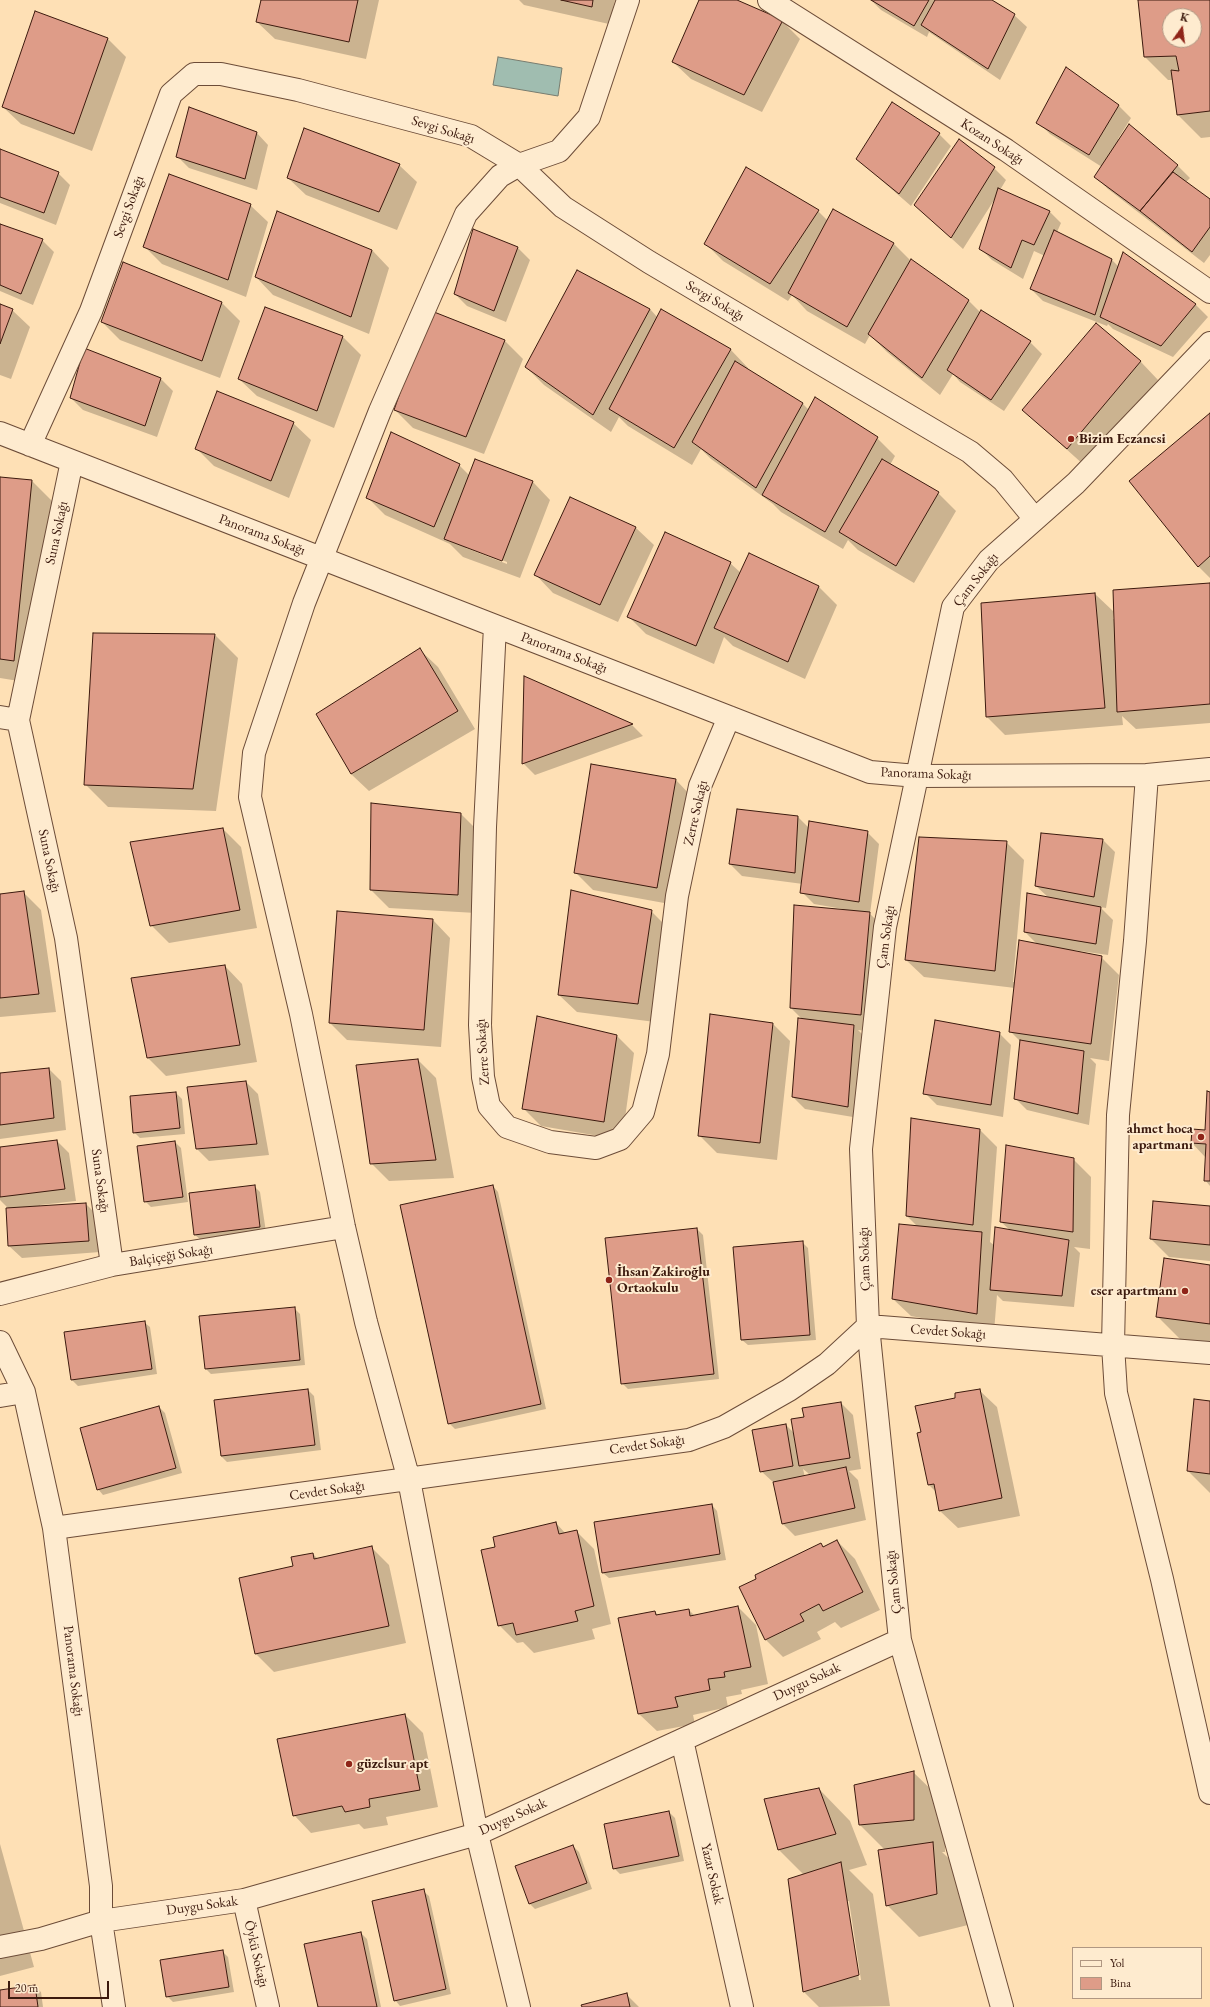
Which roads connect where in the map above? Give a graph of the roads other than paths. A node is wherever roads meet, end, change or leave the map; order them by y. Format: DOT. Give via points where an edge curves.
graph roads {
  1 [pos="628,0"];
  2 [pos="769,0"];
  3 [pos="519,165"];
  4 [pos="1210,292"];
  5 [pos="1210,343"];
  6 [pos="0,433"];
  7 [pos="30,445"];
  8 [pos="72,461"];
  9 [pos="1035,519"];
  10 [pos="321,558"];
  11 [pos="495,626"];
  12 [pos="729,717"];
  13 [pos="9,719"];
  14 [pos="1210,768"];
  15 [pos="1147,775"];
  16 [pos="917,776"];
  17 [pos="344,1227"];
  18 [pos="112,1265"];
  19 [pos="0,1294"];
  20 [pos="868,1326"];
  21 [pos="0,1342"];
  22 [pos="1112,1345"];
  23 [pos="1210,1353"];
  24 [pos="24,1392"];
  25 [pos="0,1396"];
  26 [pos="408,1480"];
  27 [pos="54,1528"];
  28 [pos="900,1640"];
  29 [pos="682,1740"];
  30 [pos="1210,1793"];
  31 [pos="477,1834"];
  32 [pos="244,1900"];
  33 [pos="101,1921"];
  34 [pos="0,1946"];
  35 [pos="114,2007"];
  36 [pos="268,2007"];
  37 [pos="519,2007"];
  38 [pos="742,2007"];
  39 [pos="1002,2007"];
  1 -- 3 [label="street" via="589,117 559,151"];
  2 -- 4 [label="street, Kozan Sokağı" via="1006,150"];
  3 -- 7 [label="street, Sevgi Sokağı" via="471,136 298,90 221,74 194,74 171,94 91,311"];
  3 -- 9 [label="street, Sevgi Sokağı" via="563,207 642,258 970,452 1003,480"];
  3 -- 10 [label="street" via="500,176 466,214 380,411"];
  5 -- 9 [label="street, Çam Sokağı" via="1076,483"];
  6 -- 7 [label="street, Panorama Sokağı"];
  7 -- 8 [label="street, Panorama Sokağı"];
  8 -- 10 [label="street, Panorama Sokağı"];
  8 -- 13 [label="street, Suna Sokağı"];
  9 -- 16 [label="street, Çam Sokağı" via="988,560 953,607"];
  10 -- 11 [label="street, Panorama Sokağı"];
  10 -- 17 [label="street" via="254,753 250,796 302,1014"];
  11 -- 12 [label="street, Panorama Sokağı"];
  11 -- 12 [label="street, Zerre Sokağı" via="485,827 480,1025 483,1077 489,1106 507,1127 550,1142 596,1148 620,1139 644,1112 658,1054 678,896 700,786"];
  12 -- 16 [label="street, Panorama Sokağı" via="870,772"];
  13 -- 18 [label="street, Suna Sokağı" via="66,938"];
  14 -- 15 [label="street, Panorama Sokağı"];
  15 -- 16 [label="street, Panorama Sokağı"];
  15 -- 22 [label="street" via="1135,942 1118,1115"];
  16 -- 20 [label="street, Çam Sokağı" via="886,927 861,1149"];
  17 -- 18 [label="street, Balçiçeği Sokağı"];
  17 -- 26 [label="street"];
  18 -- 19 [label="street, Balçiçeği Sokağı"];
  20 -- 22 [label="street, Cevdet Sokağı"];
  20 -- 26 [label="street, Cevdet Sokağı" via="827,1364 789,1390 724,1427 689,1440"];
  20 -- 28 [label="street, Çam Sokağı"];
  21 -- 24 [label="street, Panorama Sokağı"];
  22 -- 23 [label="street, Cevdet Sokağı"];
  22 -- 30 [label="street" via="1116,1393 1162,1580"];
  24 -- 25 [label="street"];
  24 -- 27 [label="street, Panorama Sokağı"];
  26 -- 27 [label="street, Cevdet Sokağı"];
  26 -- 31 [label="street"];
  27 -- 33 [label="street, Panorama Sokağı" via="101,1886"];
  28 -- 29 [label="street, Duygu Sokak"];
  28 -- 39 [label="street, Çam Sokağı"];
  29 -- 31 [label="street, Duygu Sokak"];
  29 -- 38 [label="street, Yazar Sokak"];
  31 -- 32 [label="street, Duygu Sokak"];
  31 -- 37 [label="street"];
  32 -- 33 [label="street, Duygu Sokak"];
  32 -- 36 [label="street, Öykü Sokağı"];
  33 -- 34 [label="street, Duygu Sokak" via="41,1939"];
  33 -- 35 [label="street, Panorama Sokağı"];
}
